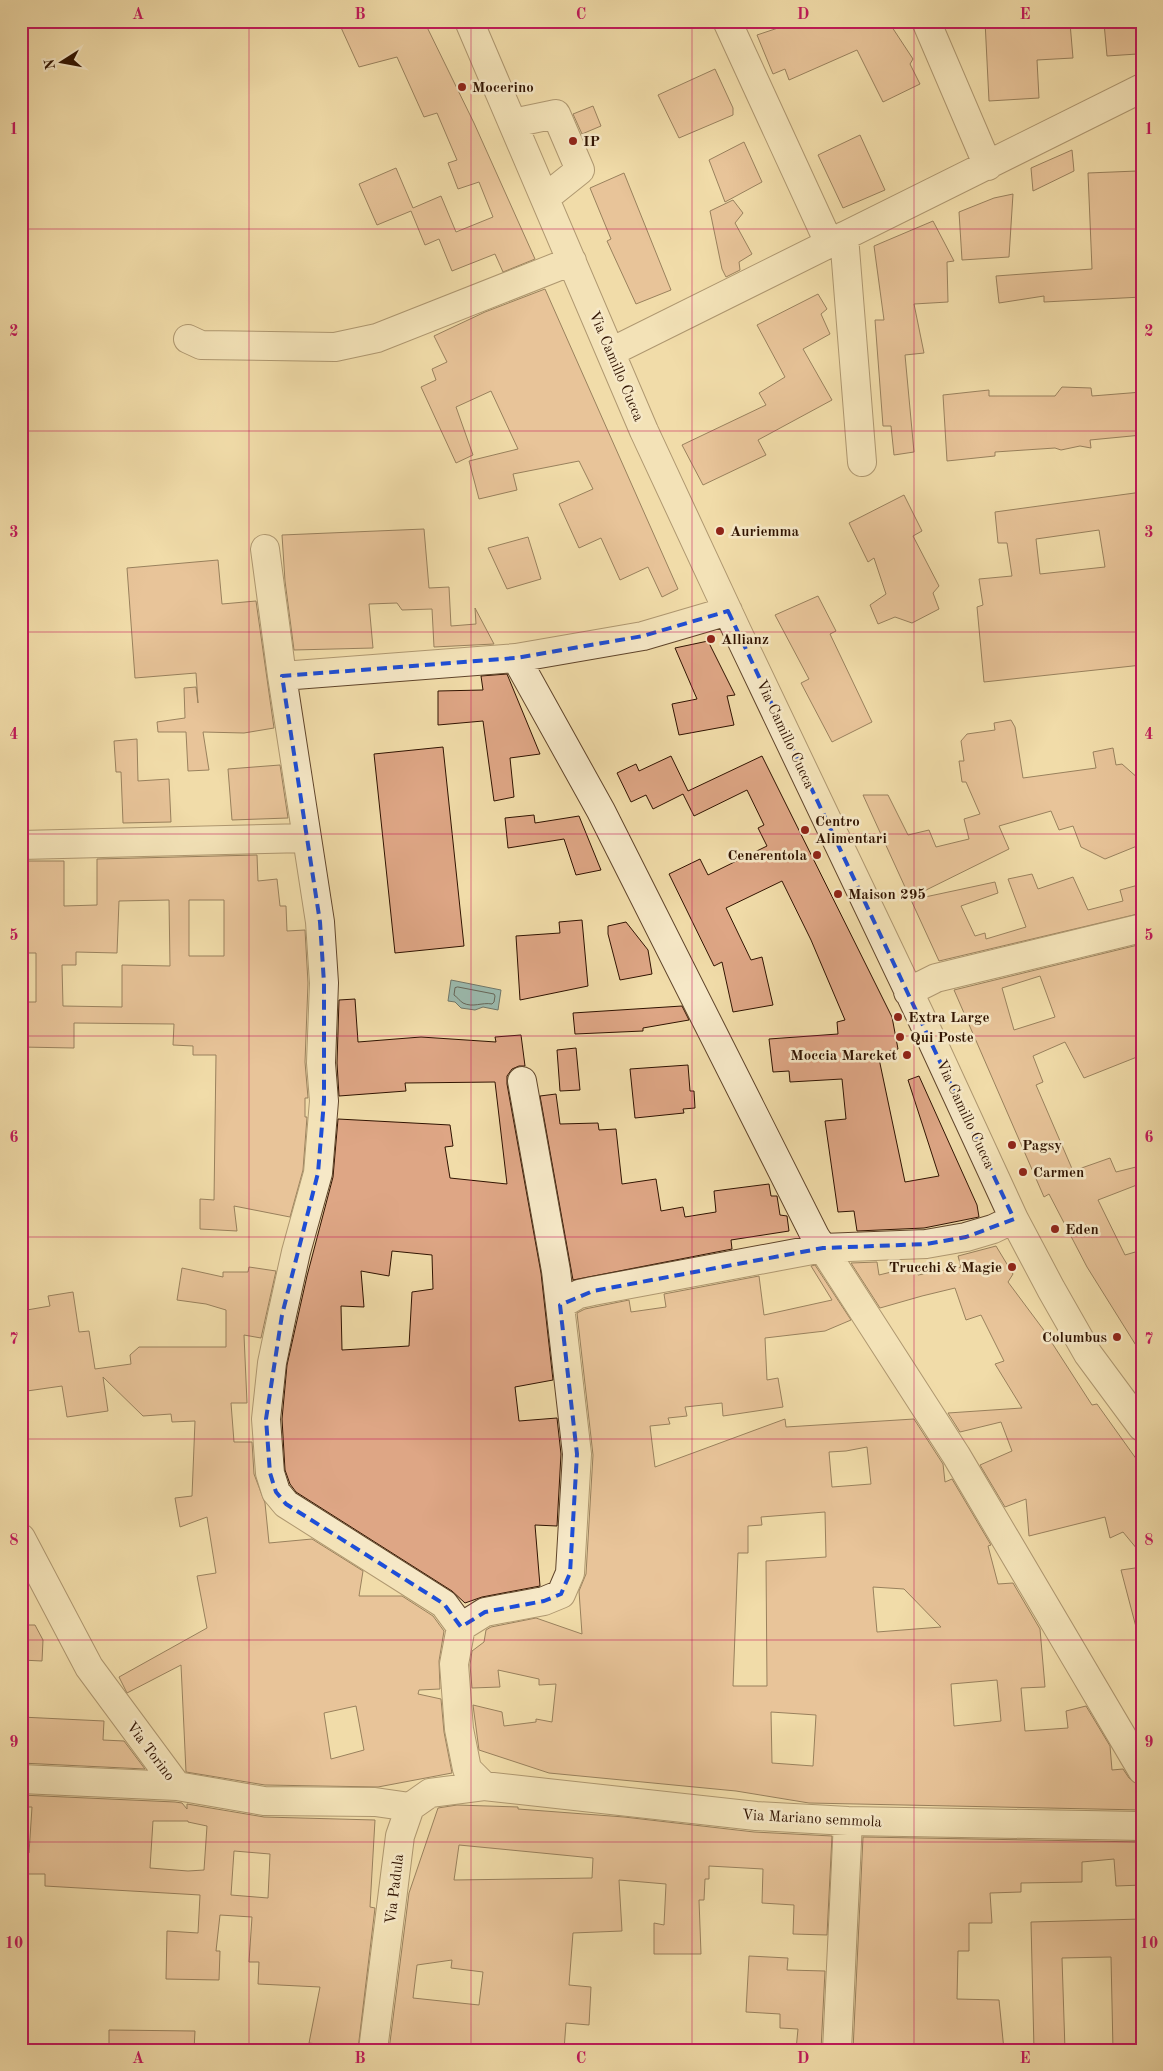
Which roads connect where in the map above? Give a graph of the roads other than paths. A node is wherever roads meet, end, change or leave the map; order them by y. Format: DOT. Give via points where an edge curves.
graph roads {
  1 [pos="469,21"];
  2 [pos="727,21"];
  3 [pos="926,21"];
  4 [pos="1142,88"];
  5 [pos="513,123"];
  6 [pos="988,166"];
  7 [pos="545,198"];
  8 [pos="836,240"];
  9 [pos="572,261"];
  10 [pos="188,338"];
  11 [pos="611,352"];
  12 [pos="862,462"];
  13 [pos="265,549"];
  14 [pos="728,611"];
  15 [pos="516,658"];
  16 [pos="282,676"];
  17 [pos="307,838"];
  18 [pos="21,845"];
  19 [pos="1142,928"];
  20 [pos="908,992"];
  21 [pos="522,1082"];
  22 [pos="1014,1219"];
  23 [pos="823,1248"];
  24 [pos="560,1305"];
  25 [pos="1142,1427"];
  26 [pos="21,1538"];
  27 [pos="461,1627"];
  28 [pos="1142,1770"];
  29 [pos="21,1778"];
  30 [pos="176,1786"];
  31 [pos="484,1786"];
  32 [pos="410,1807"];
  33 [pos="848,1821"];
  34 [pos="1142,1826"];
  35 [pos="374,2050"];
  36 [pos="837,2050"];
  1 -- 5 [label="street, Via Camillo Cucca"];
  2 -- 8 [label="street"];
  3 -- 6 [label="street"];
  4 -- 6 [label="street"];
  5 -- 7 [label="street, Via Camillo Cucca"];
  5 -- 7 [label="street" via="556,114 580,170"];
  6 -- 8 [label="street"];
  7 -- 9 [label="street, Via Camillo Cucca"];
  8 -- 11 [label="street"];
  8 -- 12 [label="street"];
  9 -- 10 [label="street" via="377,338 335,347 201,345"];
  9 -- 11 [label="street, Via Camillo Cucca"];
  11 -- 14 [label="street, Via Camillo Cucca"];
  13 -- 16 [label="street"];
  14 -- 15 [label="street" via="643,636"];
  14 -- 20 [label="street, Via Camillo Cucca"];
  15 -- 16 [label="street"];
  15 -- 23 [label="street" via="601,812"];
  16 -- 17 [label="street"];
  17 -- 18 [label="street"];
  17 -- 27 [label="street" via="320,922 324,983 321,1063 324,1101 318,1173 296,1252 272,1363 266,1419 270,1473 276,1492 286,1504 444,1604"];
  19 -- 20 [label="street" via="936,978"];
  20 -- 22 [label="street, Via Camillo Cucca"];
  21 -- 24 [label="street"];
  22 -- 23 [label="street" via="966,1237 926,1244"];
  22 -- 25 [label="street, Via Camillo Cucca" via="1088,1354"];
  23 -- 24 [label="street" via="579,1294"];
  23 -- 28 [label="street" via="956,1455"];
  24 -- 27 [label="street" via="577,1454 570,1573 561,1594 544,1601 485,1612"];
  26 -- 30 [label="street, Via Torino" via="89,1667"];
  27 -- 31 [label="street" via="454,1664 459,1730 467,1769"];
  29 -- 30 [label="street"];
  30 -- 32 [label="street, Via Torino" via="264,1801 375,1802"];
  31 -- 32 [label="street" via="430,1793"];
  31 -- 33 [label="street, Via Mariano semmola" via="756,1816"];
  32 -- 35 [label="street, Via Padula" via="400,1836"];
  33 -- 34 [label="street, Via Mariano semmola"];
  33 -- 36 [label="street"];
}
